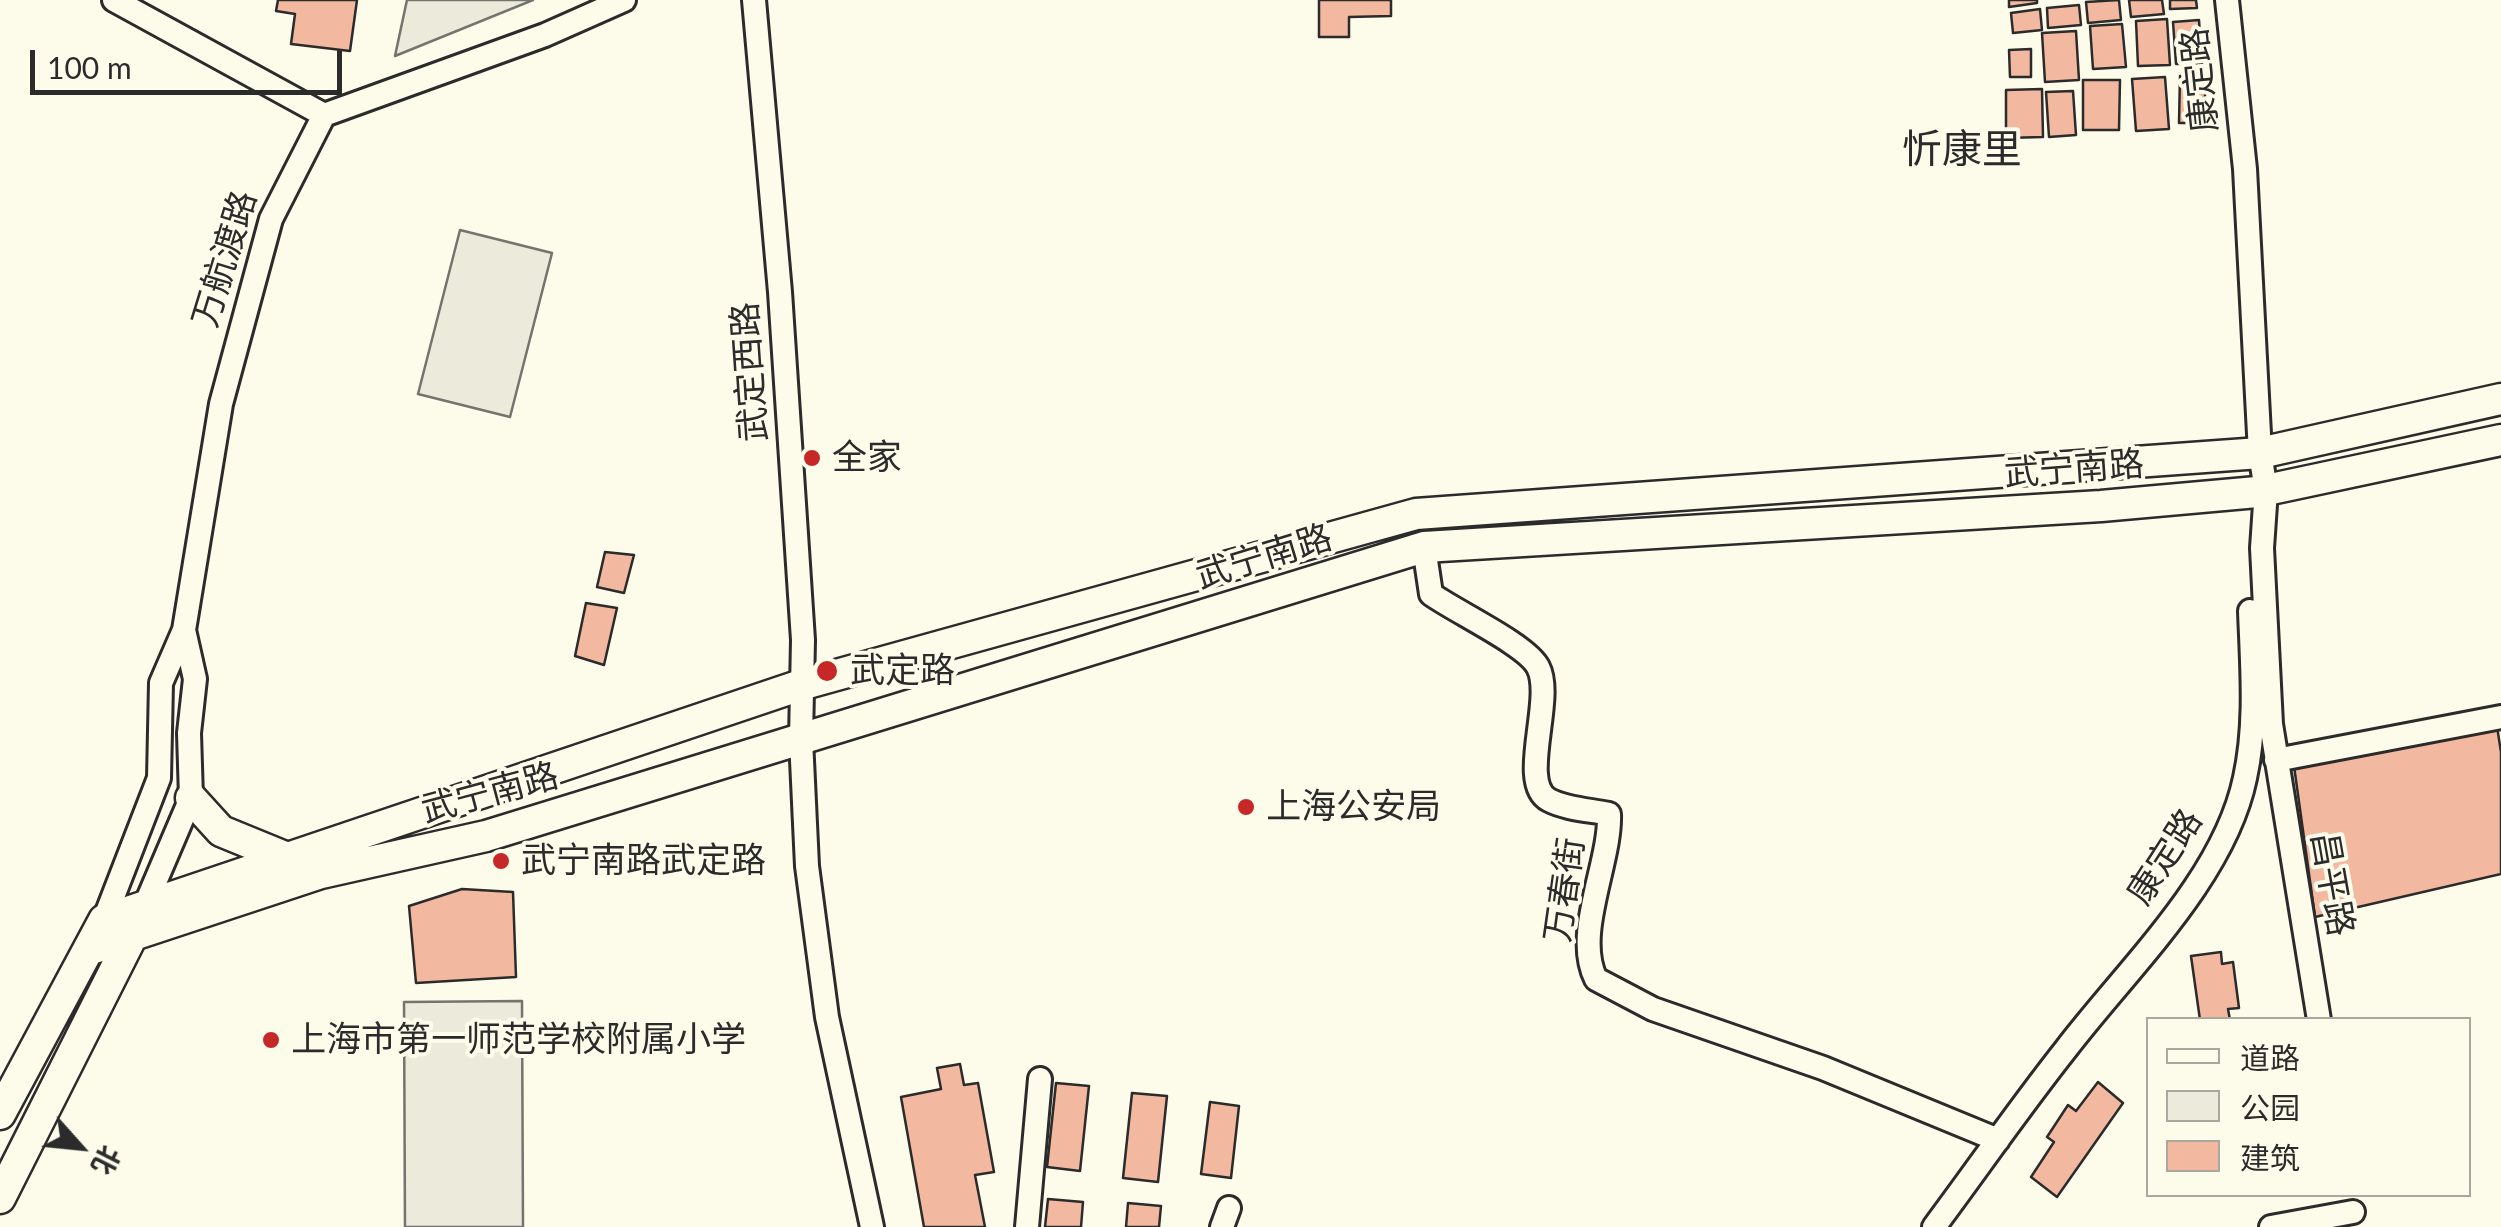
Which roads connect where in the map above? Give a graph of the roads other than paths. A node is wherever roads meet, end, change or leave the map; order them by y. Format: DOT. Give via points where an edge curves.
graph roads {
  1 [pos="114,0"];
  2 [pos="624,0"];
  3 [pos="754,0"];
  4 [pos="2227,0"];
  5 [pos="324,115"];
  6 [pos="2501,399"];
  7 [pos="2501,440"];
  8 [pos="2260,453"];
  9 [pos="2262,491"];
  10 [pos="1424,546"];
  11 [pos="184,630"];
  12 [pos="804,684"];
  13 [pos="2501,717"];
  14 [pos="801,739"];
  15 [pos="2276,760"];
  16 [pos="192,798"];
  17 [pos="287,858"];
  18 [pos="147,902"];
  19 [pos="104,920"];
  20 [pos="130,940"];
  21 [pos="88,950"];
  22 [pos="2319,1017"];
  23 [pos="1040,1079"];
  24 [pos="0,1114"];
  25 [pos="1998,1140"];
  26 [pos="0,1198"];
  27 [pos="2352,1211"];
  28 [pos="872,1227"];
  29 [pos="1026,1227"];
  30 [pos="1934,1227"];
  31 [pos="2271,1227"];
  1 -- 5 [label="street"];
  2 -- 5 [label="street"];
  3 -- 12 [label="street, 武定西路"];
  4 -- 8 [label="street, 康定路" via="2245,169"];
  5 -- 11 [label="street, 万航渡路" via="271,219 221,404"];
  6 -- 8 [label="main road, 武宁南路"];
  7 -- 9 [label="main road, 武宁南路"];
  8 -- 9 [label="street, 康定路"];
  8 -- 12 [label="main road, 武宁南路" via="1416,514"];
  9 -- 10 [label="main road, 武宁南路"];
  9 -- 15 [label="street, 康定路"];
  9 -- 25 [label="street, 康定路" via="2249,547 2253,711 2233,816 2200,880"];
  10 -- 14 [label="main road, 武宁南路"];
  10 -- 25 [label="street, 万春街" via="1431,594 1526,652 1541,672 1535,774 1540,792 1553,802 1609,814 1593,904 1596,979 1652,1009"];
  11 -- 16 [label="street, 万航渡路" via="195,679"];
  11 -- 19 [label="street, 万航渡路" via="161,683 159,778"];
  12 -- 14 [label="street, 武定西路"];
  12 -- 17 [label="main road, 武宁南路"];
  13 -- 15 [label="street"];
  14 -- 20 [label="main road, 武宁南路" via="486,836 321,873"];
  14 -- 28 [label="street" via="816,948"];
  15 -- 22 [label="street, 昌平路"];
  16 -- 17 [label="main road" via="221,832"];
  16 -- 18 [label="street, 万航渡路"];
  17 -- 18 [label="main road, 武宁南路"];
  18 -- 19 [label="main road, 武宁南路"];
  18 -- 20 [label="street, 万航渡路"];
  19 -- 21 [label="main road, 万航渡路"];
  20 -- 21 [label="main road, 武宁南路"];
  20 -- 26 [label="main road, 万航渡路"];
  21 -- 24 [label="main road, 万航渡路"];
  23 -- 29 [label="street"];
  25 -- 30 [label="street, 康定路"];
  27 -- 31 [label="street"];
}
